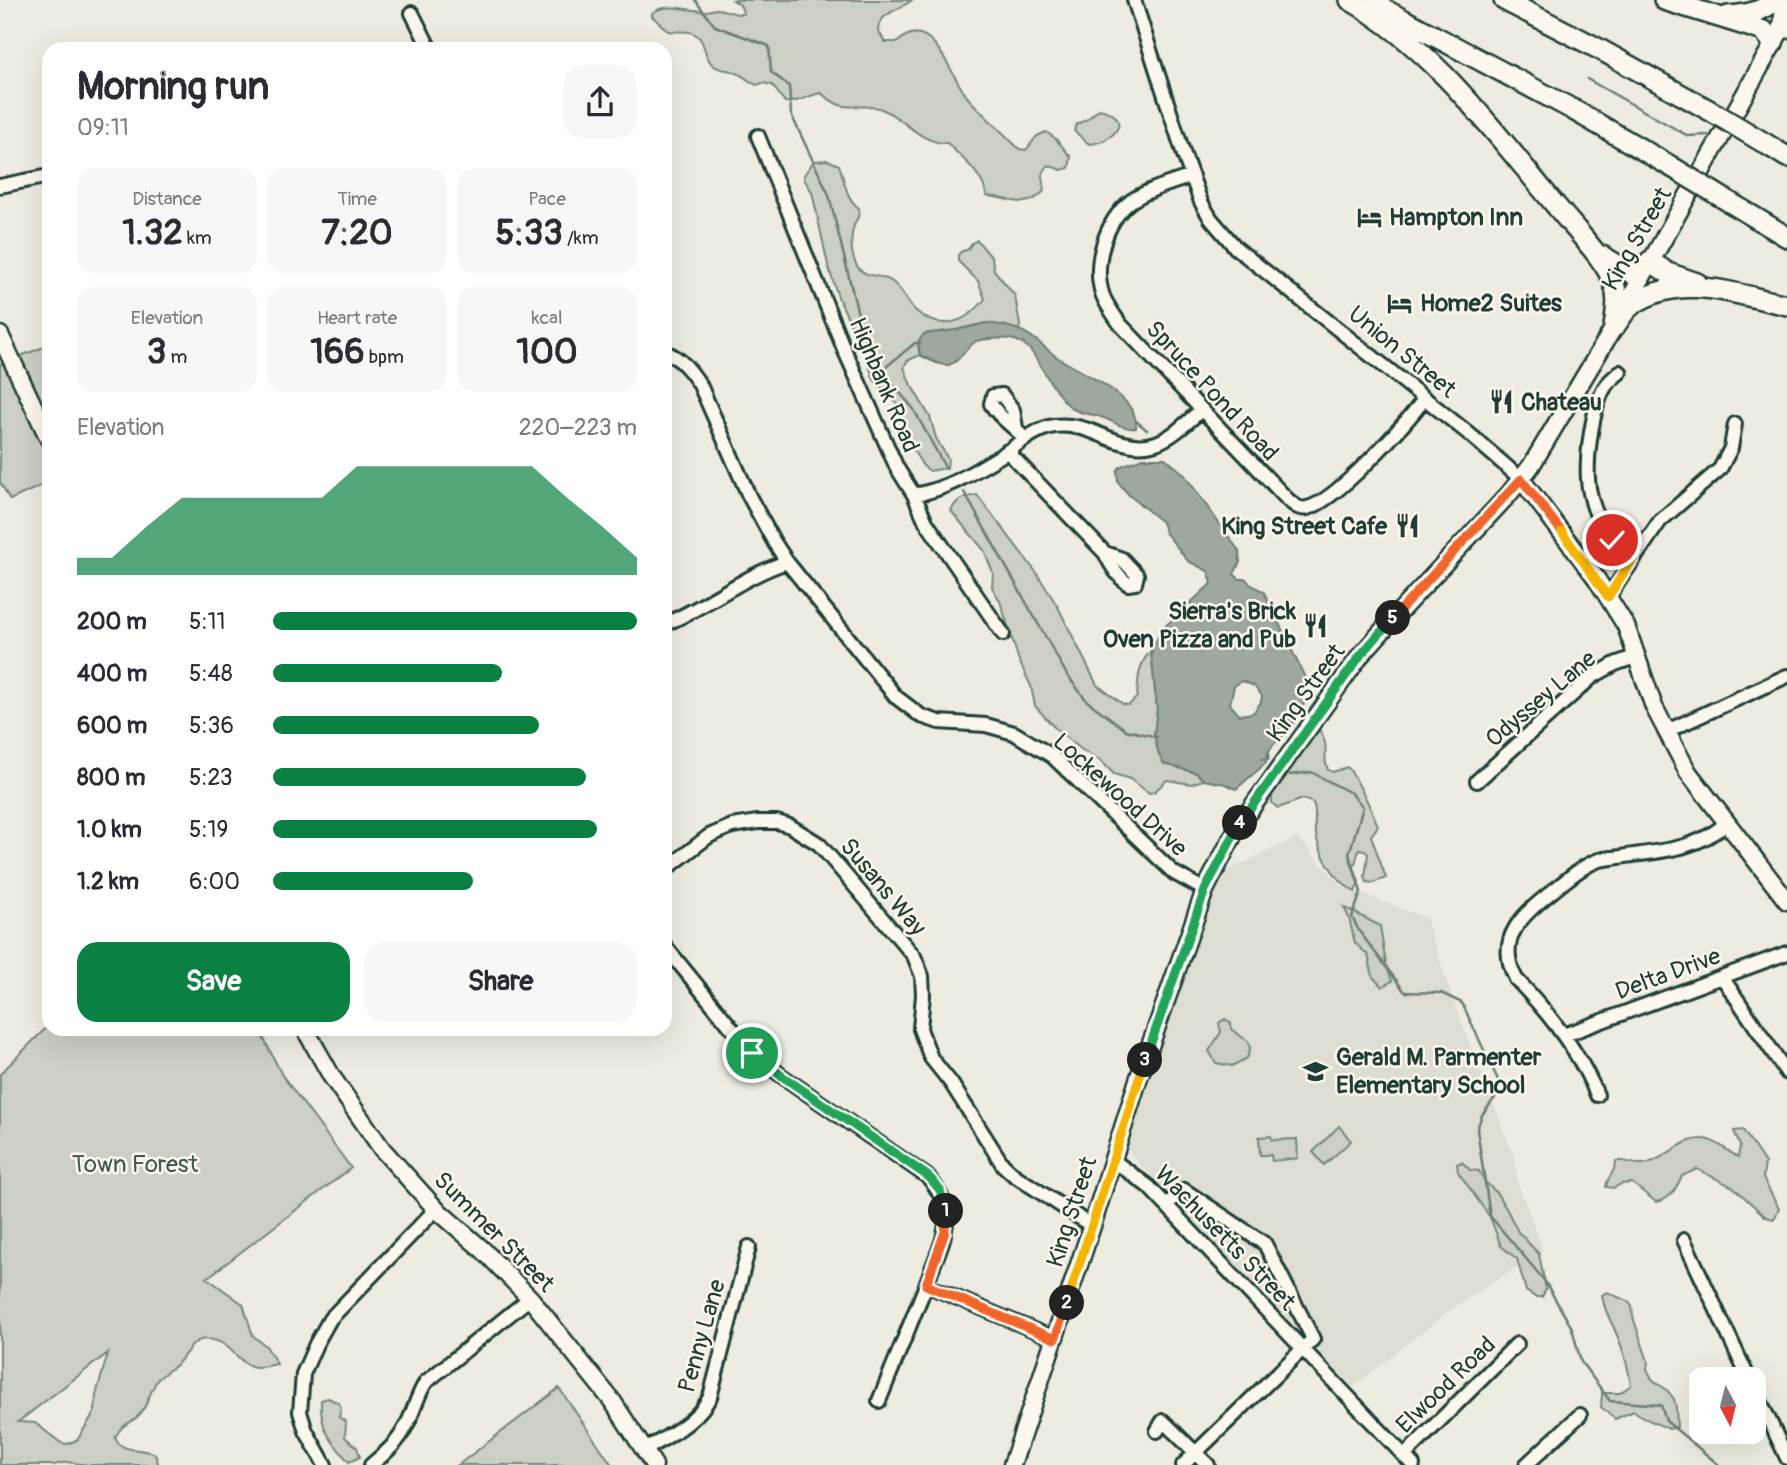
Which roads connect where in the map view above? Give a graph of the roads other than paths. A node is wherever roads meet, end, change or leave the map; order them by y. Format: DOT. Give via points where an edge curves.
graph roads {
  1 [pos="1134,0"];
  2 [pos="1350,0"];
  3 [pos="1367,0"];
  4 [pos="1504,0"];
  5 [pos="1664,0"];
  6 [pos="1776,0"];
  7 [pos="1787,6"];
  8 [pos="412,13"];
  9 [pos="1720,16"];
  10 [pos="1783,30"];
  11 [pos="426,42"];
  12 [pos="758,136"];
  13 [pos="1787,158"];
  14 [pos="1192,176"];
  15 [pos="42,177"];
  16 [pos="0,186"];
  17 [pos="1787,237"];
  18 [pos="1592,250"];
  19 [pos="1645,270"];
  20 [pos="1708,287"];
  21 [pos="1787,304"];
  22 [pos="1614,327"];
  23 [pos="0,335"];
  24 [pos="672,354"];
  25 [pos="1620,372"];
  26 [pos="1424,399"];
  27 [pos="1201,410"];
  28 [pos="42,424"];
  29 [pos="1735,424"];
  30 [pos="1016,428"];
  31 [pos="1025,439"];
  32 [pos="1007,451"];
  33 [pos="1521,479"];
  34 [pos="914,495"];
  35 [pos="1105,553"];
  36 [pos="1633,559"];
  37 [pos="787,562"];
  38 [pos="1608,597"];
  39 [pos="672,621"];
  40 [pos="1003,635"];
  41 [pos="1637,656"];
  42 [pos="1787,676"];
  43 [pos="1665,732"];
  44 [pos="1477,781"];
  45 [pos="1726,823"];
  46 [pos="672,865"];
  47 [pos="1205,890"];
  48 [pos="1787,901"];
  49 [pos="1787,953"];
  50 [pos="672,955"];
  51 [pos="1722,977"];
  52 [pos="1564,1035"];
  53 [pos="309,1036"];
  54 [pos="1787,1073"];
  55 [pos="1597,1095"];
  56 [pos="1113,1160"];
  57 [pos="1166,1205"];
  58 [pos="436,1209"];
  59 [pos="1092,1226"];
  60 [pos="1684,1240"];
  61 [pos="749,1247"];
  62 [pos="926,1285"];
  63 [pos="530,1298"];
  64 [pos="1055,1339"];
  65 [pos="1517,1345"];
  66 [pos="1303,1350"];
  67 [pos="1743,1367"];
  68 [pos="879,1401"];
  69 [pos="1766,1413"];
  70 [pos="1580,1415"];
  71 [pos="1157,1431"];
  72 [pos="645,1450"];
  73 [pos="1196,1452"];
  74 [pos="1787,1458"];
  75 [pos="1408,1460"];
  76 [pos="325,1465"];
  77 [pos="371,1465"];
  78 [pos="654,1465"];
  79 [pos="1012,1465"];
  80 [pos="1183,1465"];
  81 [pos="1208,1465"];
  82 [pos="1526,1465"];
  1 -- 14 [label="street, Union Street"];
  2 -- 18 [label="highway" via="1407,39 1450,80"];
  3 -- 17 [label="highway, bridge" via="1572,109"];
  4 -- 13 [label="highway, bridge" via="1716,114"];
  5 -- 9 [label="highway"];
  6 -- 9 [label="highway" via="1751,13"];
  7 -- 10 [label="main road, King Street"];
  8 -- 11 [label="street"];
  9 -- 10 [label="highway" via="1764,31"];
  10 -- 19 [label="main road, King Street"];
  12 -- 34 [label="street, Highbank Road" via="854,373"];
  14 -- 26 [label="street, Union Street" via="1211,219 1236,248"];
  14 -- 27 [label="street, Spruce Pond Road" via="1140,196 1118,214 1105,239 1100,280 1120,324"];
  15 -- 16 [label="street"];
  18 -- 19 [label="highway" via="1625,272"];
  18 -- 22 [label="highway" via="1614,284"];
  19 -- 20 [label="highway"];
  19 -- 22 [label="main road, King Street"];
  20 -- 21 [label="highway"];
  20 -- 22 [label="highway" via="1690,286 1646,297 1630,306"];
  22 -- 33 [label="main road, King Street"];
  23 -- 28 [label="main road"];
  24 -- 37 [label="street, Lockewood Drive" via="700,385 749,496"];
  25 -- 36 [label="street" via="1606,385 1598,404 1589,489 1604,529"];
  26 -- 27 [label="street, Spruce Pond Road" via="1333,495 1302,509"];
  26 -- 33 [label="street, Union Street"];
  27 -- 31 [label="street" via="1170,437 1144,446 1070,426 1049,427"];
  29 -- 36 [label="street" via="1731,448 1720,470 1660,522"];
  30 -- 31 [label="street"];
  31 -- 32 [label="street"];
  32 -- 34 [label="street" via="945,487"];
  32 -- 35 [label="street"];
  33 -- 38 [label="main road, Union Street"];
  33 -- 47 [label="main road, King Street" via="1360,656 1237,828"];
  34 -- 40 [label="street, Highbank Road" via="926,522"];
  36 -- 38 [label="street"];
  37 -- 39 [label="street"];
  37 -- 47 [label="street, Lockewood Drive" via="896,697 915,714 939,722 986,725 1020,737 1052,756 1174,873"];
  38 -- 41 [label="main road, Union Street"];
  41 -- 43 [label="main road, Union Street"];
  41 -- 44 [label="street, Odyssey Lane" via="1592,677"];
  42 -- 43 [label="street"];
  43 -- 45 [label="main road, Union Street"];
  45 -- 48 [label="main road, Union Street"];
  45 -- 52 [label="street" via="1713,835 1686,847 1600,860 1577,872 1524,914 1509,940 1516,979"];
  46 -- 59 [label="street, Susans Way" via="709,836 744,823 777,822 819,844 914,956 922,976 920,1029 924,1042 991,1149 1014,1175"];
  47 -- 56 [label="main road, King Street"];
  49 -- 51 [label="street, Delta Drive"];
  50 -- 62 [label="street" via="752,1053 929,1177 940,1190 946,1225"];
  51 -- 52 [label="street, Delta Drive"];
  51 -- 54 [label="street"];
  52 -- 55 [label="street"];
  53 -- 58 [label="main road, Summer Street" via="368,1131"];
  56 -- 57 [label="street, Wachusetts Street"];
  56 -- 59 [label="main road, King Street"];
  57 -- 66 [label="street, Wachusetts Street"];
  57 -- 66 [label="street" via="1184,1190 1265,1244 1313,1339"];
  58 -- 63 [label="main road, Summer Street"];
  58 -- 76 [label="street" via="330,1320 316,1344 303,1374 300,1412"];
  59 -- 64 [label="main road, King Street"];
  60 -- 67 [label="street"];
  61 -- 72 [label="street, Penny Lane" via="710,1397 694,1419"];
  62 -- 64 [label="street"];
  62 -- 68 [label="street"];
  63 -- 72 [label="main road, Summer Street"];
  63 -- 77 [label="street" via="426,1382 406,1427"];
  64 -- 79 [label="main road, King Street"];
  65 -- 75 [label="street, Elwood Road"];
  66 -- 73 [label="street"];
  66 -- 75 [label="street, Wachusetts Street"];
  69 -- 74 [label="street"];
  70 -- 82 [label="street"];
  71 -- 73 [label="street" via="1163,1422"];
  72 -- 78 [label="main road, Summer Street"];
  73 -- 80 [label="street"];
  73 -- 81 [label="street"];
}
